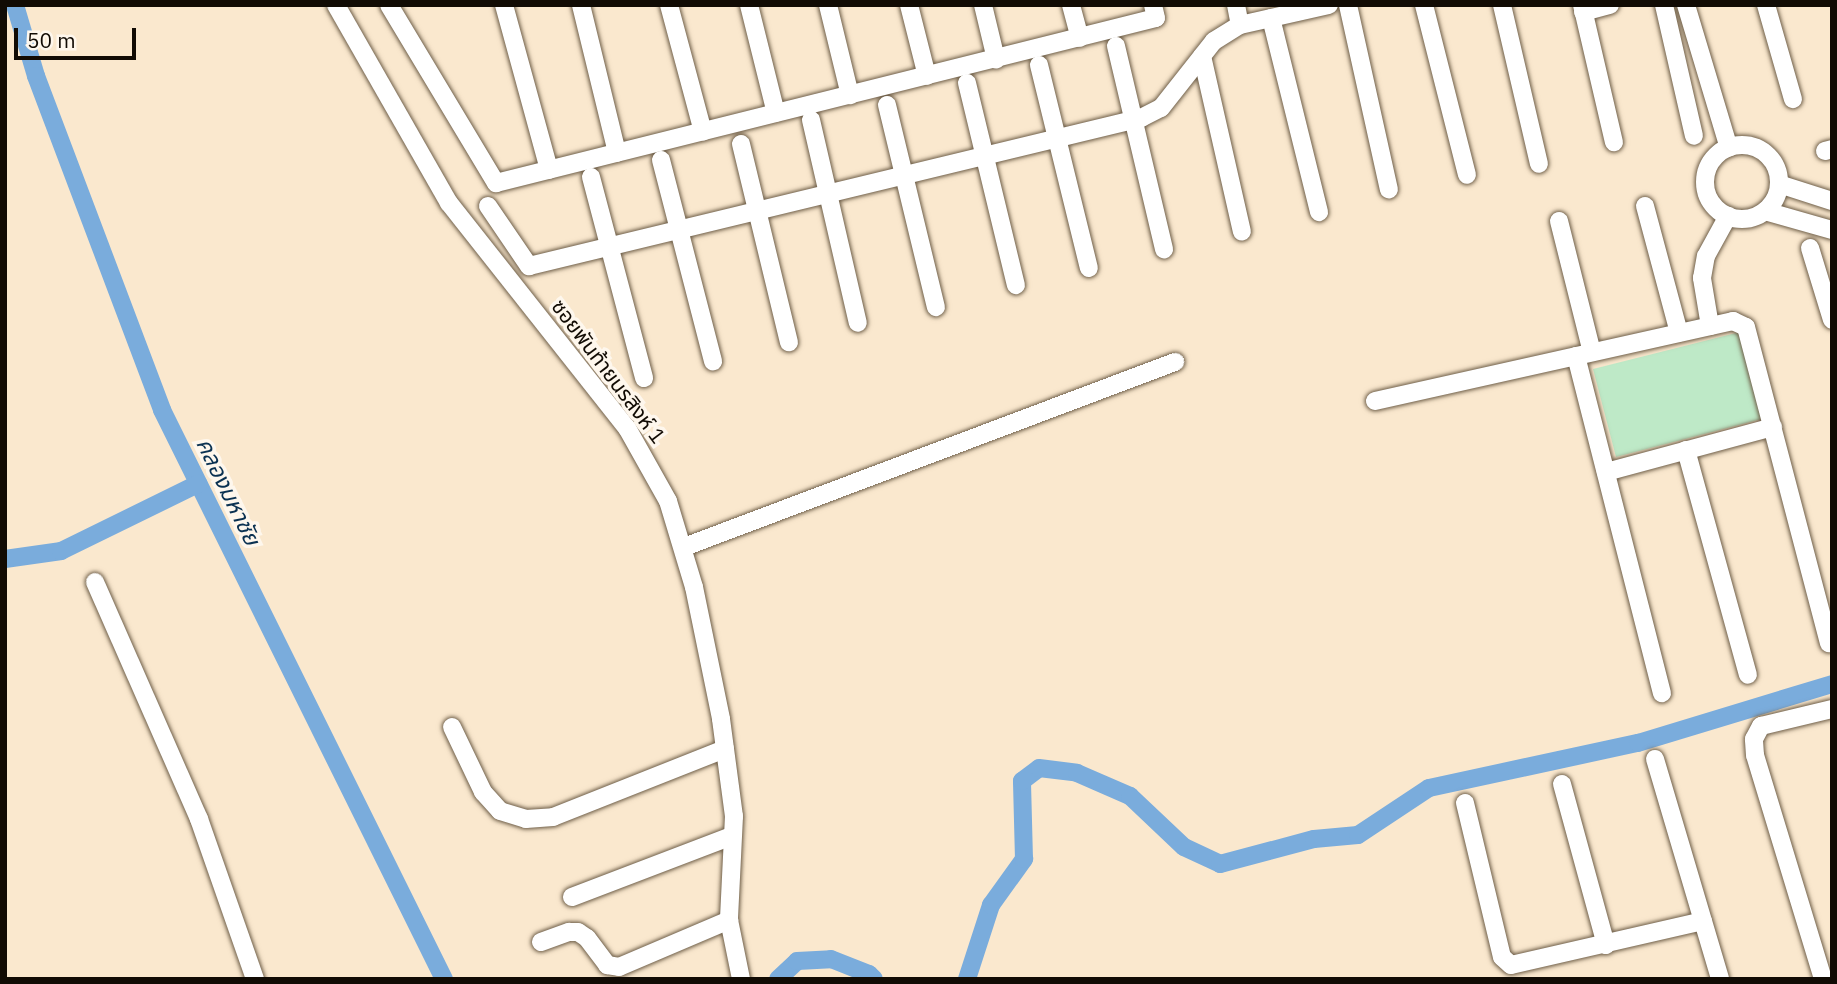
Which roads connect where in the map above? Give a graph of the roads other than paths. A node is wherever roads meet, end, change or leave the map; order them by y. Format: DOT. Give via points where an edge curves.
graph roads {
  1 [pos="336,5"];
  2 [pos="389,5"];
  3 [pos="504,5"];
  4 [pos="580,5"];
  5 [pos="669,5"];
  6 [pos="749,5"];
  7 [pos="828,5"];
  8 [pos="908,5"];
  9 [pos="983,5"];
  10 [pos="1071,5"];
  11 [pos="1153,5"];
  12 [pos="1236,5"];
  13 [pos="1329,5"];
  14 [pos="1348,5"];
  15 [pos="1424,5"];
  16 [pos="1502,5"];
  17 [pos="1610,5"];
  18 [pos="1664,5"];
  19 [pos="1686,5"];
  20 [pos="1766,5"];
  21 [pos="1583,8"];
  22 [pos="1271,18"];
  23 [pos="1240,25"];
  24 [pos="1080,38"];
  25 [pos="1116,46"];
  26 [pos="1202,56"];
  27 [pos="996,58"];
  28 [pos="1039,65"];
  29 [pos="927,76"];
  30 [pos="967,83"];
  31 [pos="850,95"];
  32 [pos="1793,99"];
  33 [pos="887,105"];
  34 [pos="776,113"];
  35 [pos="1133,119"];
  36 [pos="811,120"];
  37 [pos="703,132"];
  38 [pos="1694,136"];
  39 [pos="1057,138"];
  40 [pos="1614,142"];
  41 [pos="741,144"];
  42 [pos="1729,148"];
  43 [pos="617,153"];
  44 [pos="985,155"];
  45 [pos="662,160"];
  46 [pos="1539,164"];
  47 [pos="549,170"];
  48 [pos="904,175"];
  49 [pos="1467,175"];
  50 [pos="591,177"];
  51 [pos="1779,184"];
  52 [pos="1389,190"];
  53 [pos="828,193"];
  54 [pos="1832,201"];
  55 [pos="488,206"];
  56 [pos="1645,206"];
  57 [pos="757,211"];
  58 [pos="1765,211"];
  59 [pos="1319,212"];
  60 [pos="1728,216"];
  61 [pos="1559,221"];
  62 [pos="680,230"];
  63 [pos="1832,230"];
  64 [pos="1242,232"];
  65 [pos="609,247"];
  66 [pos="1810,248"];
  67 [pos="1164,249"];
  68 [pos="1089,268"];
  69 [pos="1016,285"];
  70 [pos="936,307"];
  71 [pos="1832,320"];
  72 [pos="858,323"];
  73 [pos="1710,326"];
  74 [pos="1679,333"];
  75 [pos="789,342"];
  76 [pos="1584,354"];
  77 [pos="713,361"];
  78 [pos="1175,362"];
  79 [pos="644,378"];
  80 [pos="1376,401"];
  81 [pos="1773,427"];
  82 [pos="1686,450"];
  83 [pos="1606,472"];
  84 [pos="684,547"];
  85 [pos="95,582"];
  86 [pos="1829,643"];
  87 [pos="1748,675"];
  88 [pos="1662,693"];
  89 [pos="1832,709"];
  90 [pos="452,727"];
  91 [pos="725,749"];
  92 [pos="1655,759"];
  93 [pos="1562,784"];
  94 [pos="1465,803"];
  95 [pos="732,836"];
  96 [pos="572,897"];
  97 [pos="729,920"];
  98 [pos="1703,921"];
  99 [pos="541,942"];
  100 [pos="1606,945"];
  101 [pos="622,973"];
  102 [pos="741,978"];
  103 [pos="256,979"];
  104 [pos="1720,979"];
  105 [pos="1823,979"];
  1 -- 84 [label="street, ซอยพันท้ายนรสิงห์ 1" via="449,203 627,428 668,501"];
  2 -- 47 [label="street" via="496,183"];
  3 -- 47 [label="street"];
  4 -- 43 [label="street"];
  5 -- 37 [label="street"];
  6 -- 34 [label="street"];
  7 -- 31 [label="street"];
  8 -- 29 [label="street"];
  9 -- 27 [label="street"];
  10 -- 24 [label="street"];
  11 -- 24 [label="street" via="1156,19"];
  12 -- 23 [label="street"];
  13 -- 22 [label="street"];
  14 -- 52 [label="street"];
  15 -- 49 [label="street"];
  16 -- 46 [label="street"];
  17 -- 21 [label="street"];
  18 -- 38 [label="street"];
  19 -- 42 [label="street"];
  20 -- 32 [label="street"];
  21 -- 40 [label="street"];
  22 -- 23 [label="street"];
  22 -- 59 [label="street"];
  23 -- 26 [label="street" via="1214,41"];
  24 -- 27 [label="street"];
  25 -- 35 [label="street"];
  26 -- 35 [label="street" via="1161,108"];
  26 -- 64 [label="street"];
  27 -- 29 [label="street"];
  28 -- 39 [label="street"];
  29 -- 31 [label="street"];
  30 -- 44 [label="street"];
  31 -- 34 [label="street"];
  33 -- 48 [label="street"];
  34 -- 37 [label="street"];
  35 -- 39 [label="street"];
  35 -- 67 [label="street"];
  36 -- 53 [label="street"];
  37 -- 43 [label="street"];
  39 -- 44 [label="street"];
  39 -- 68 [label="street"];
  41 -- 57 [label="street"];
  42 -- 51 [label="street" via="1741,145 1764,152 1773,161"];
  42 -- 60 [label="street" via="1711,164 1706,188 1710,200"];
  43 -- 47 [label="street"];
  44 -- 48 [label="street"];
  44 -- 69 [label="street"];
  45 -- 62 [label="street"];
  48 -- 53 [label="street"];
  48 -- 70 [label="street"];
  50 -- 65 [label="street"];
  51 -- 54 [label="street"];
  51 -- 58 [label="street"];
  53 -- 57 [label="street"];
  53 -- 72 [label="street"];
  55 -- 65 [label="street" via="529,266"];
  56 -- 74 [label="street"];
  57 -- 62 [label="street"];
  57 -- 75 [label="street"];
  58 -- 60 [label="street" via="1751,218"];
  58 -- 63 [label="street"];
  60 -- 73 [label="street" via="1706,256 1702,278"];
  61 -- 76 [label="street"];
  62 -- 65 [label="street"];
  62 -- 77 [label="street"];
  65 -- 79 [label="street"];
  66 -- 71 [label="street"];
  73 -- 74 [label="street"];
  73 -- 81 [label="street" via="1733,321 1746,327"];
  74 -- 76 [label="street"];
  76 -- 80 [label="street"];
  76 -- 83 [label="street"];
  78 -- 84 [label="street"];
  81 -- 82 [label="street"];
  81 -- 86 [label="street"];
  82 -- 83 [label="street"];
  82 -- 87 [label="street"];
  83 -- 88 [label="street"];
  84 -- 91 [label="street, ซอยพันท้ายนรสิงห์ 1"];
  85 -- 103 [label="street" via="199,819"];
  89 -- 105 [label="street" via="1760,726 1754,739"];
  90 -- 91 [label="street" via="483,792 500,811 526,819 553,817"];
  91 -- 95 [label="street, ซอยพันท้ายนรสิงห์ 1" via="734,816"];
  92 -- 98 [label="street"];
  93 -- 100 [label="street"];
  94 -- 100 [label="street" via="1506,962 1518,966"];
  95 -- 96 [label="street"];
  95 -- 97 [label="street, ซอยพันท้ายนรสิงห์ 1"];
  97 -- 101 [label="street"];
  97 -- 102 [label="street, ซอยพันท้ายนรสิงห์ 1"];
  98 -- 100 [label="street"];
  98 -- 104 [label="street"];
  99 -- 101 [label="street" via="578,932 607,965"];
}
